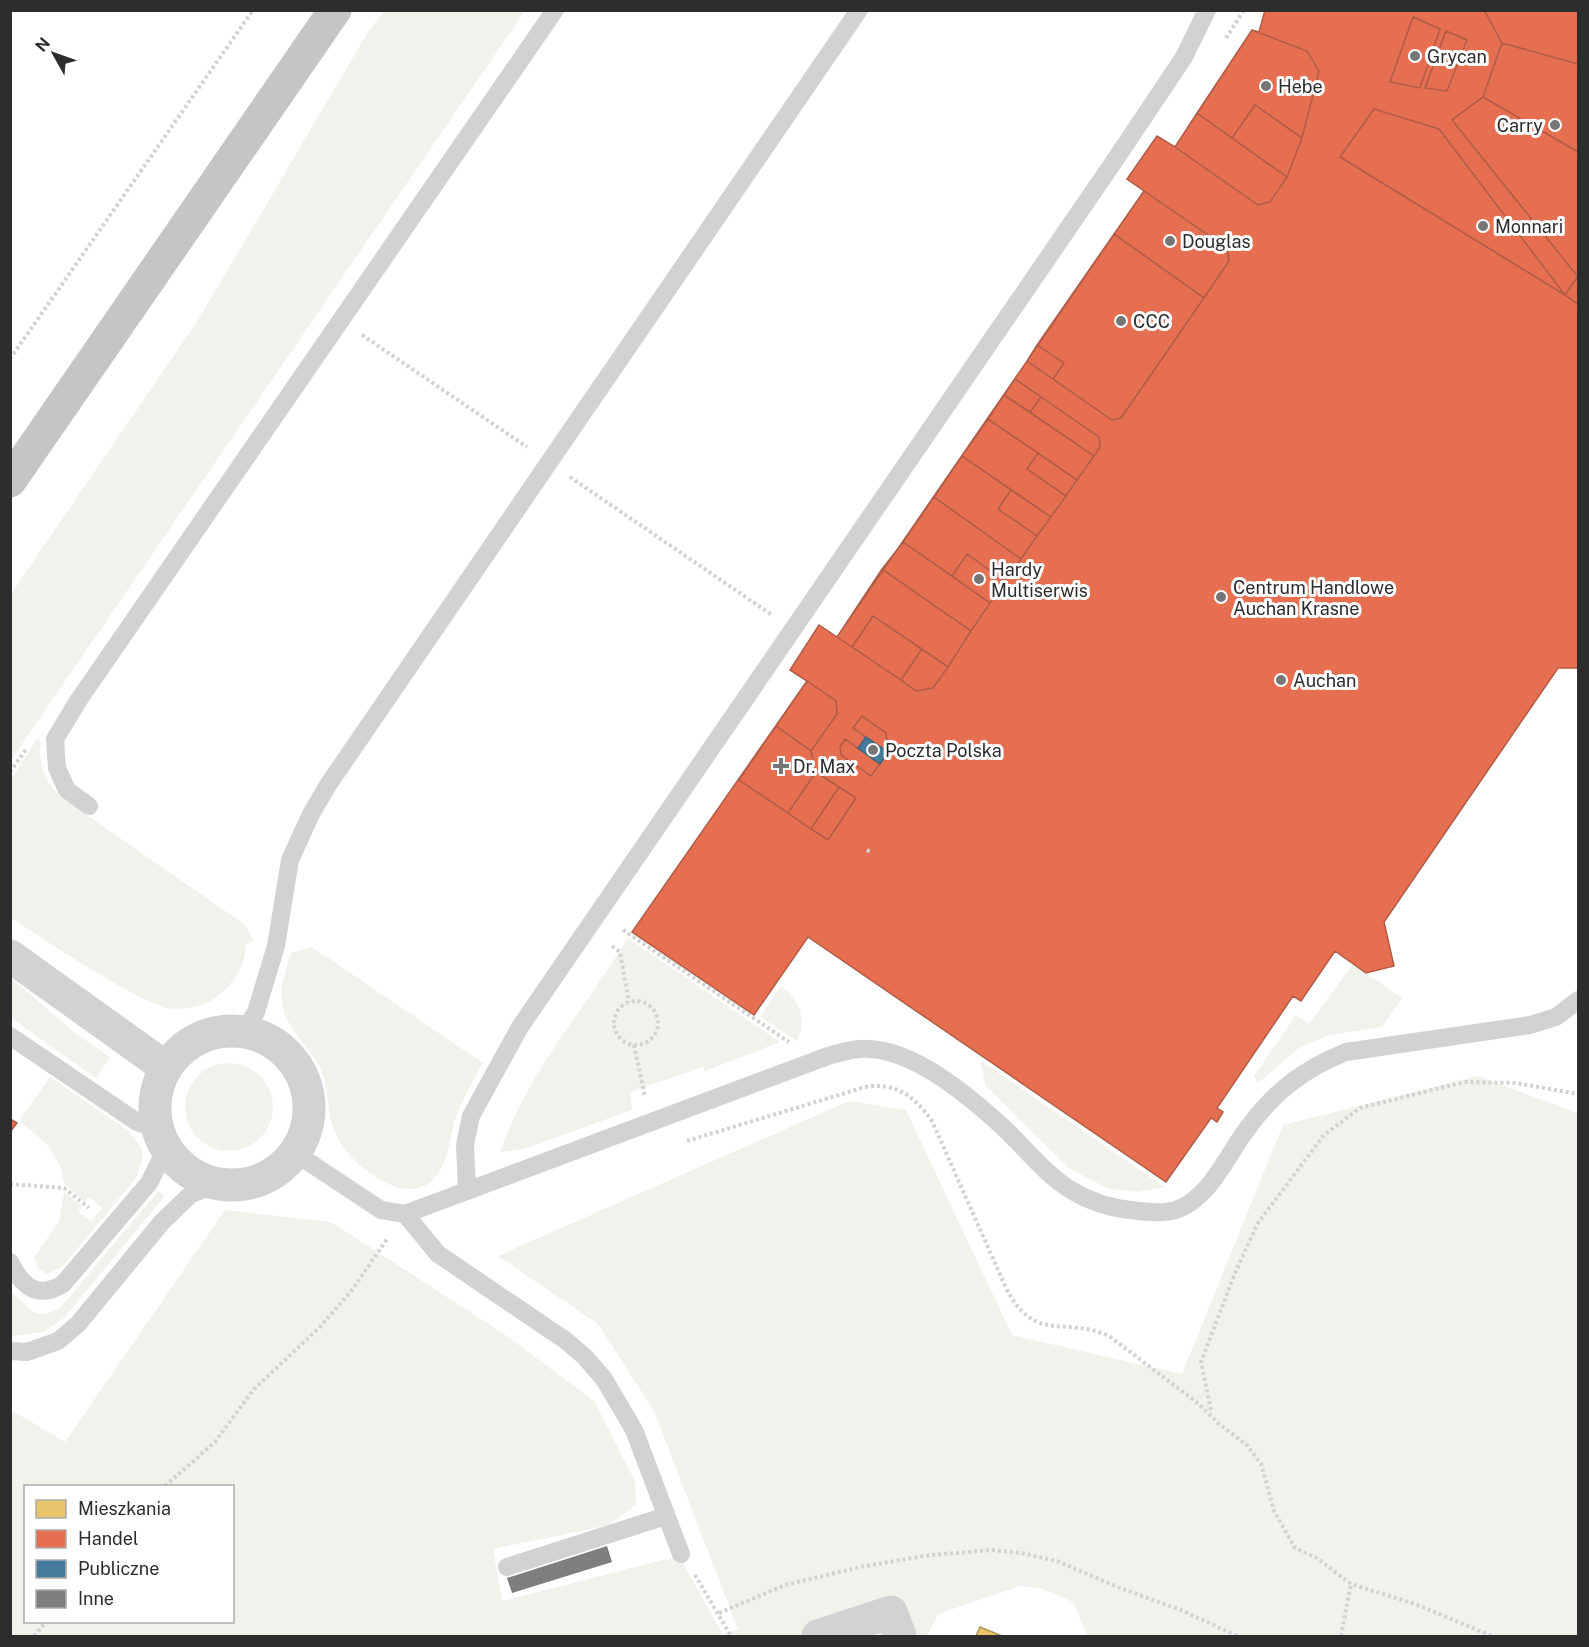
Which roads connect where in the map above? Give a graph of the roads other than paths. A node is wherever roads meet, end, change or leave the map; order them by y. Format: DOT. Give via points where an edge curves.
graph roads {
  1 [pos="334,10"];
  2 [pos="555,10"];
  3 [pos="859,10"];
  4 [pos="1207,10"];
  5 [pos="10,481"];
  6 [pos="89,806"];
  7 [pos="10,956"];
  8 [pos="1578,1000"];
  9 [pos="245,1030"];
  10 [pos="10,1036"];
  11 [pos="165,1067"];
  12 [pos="161,1139"];
  13 [pos="294,1153"];
  14 [pos="217,1184"];
  15 [pos="467,1189"];
  16 [pos="405,1214"];
  17 [pos="10,1255"];
  18 [pos="11,1263"];
  19 [pos="10,1351"];
  20 [pos="666,1516"];
  21 [pos="681,1554"];
  22 [pos="507,1567"];
  23 [pos="818,1636"];
  24 [pos="900,1636"];
  1 -- 5 [label="main road"];
  2 -- 6 [label="lane" via="55,739 57,768 67,790"];
  3 -- 9 [label="lane" via="322,794 290,860 276,946 256,1012"];
  4 -- 15 [label="lane" via="1184,57 1125,145 520,1027 471,1116 465,1145"];
  7 -- 11 [label="street"];
  8 -- 15 [label="lane" via="1556,1017 1530,1025 1347,1052 1318,1063 1293,1079 1269,1102 1200,1195 1177,1209 1117,1209 1070,1189 944,1080 891,1053 860,1049 828,1056"];
  9 -- 11 [label="street" via="214,1031 186,1044"];
  9 -- 13 [label="street" via="269,1039 290,1055 303,1078 309,1103 306,1129"];
  10 -- 12 [label="lane"];
  11 -- 12 [label="street" via="154,1098"];
  12 -- 14 [label="street" via="180,1166"];
  12 -- 18 [label="lane" via="149,1183 63,1284 40,1292 24,1283"];
  13 -- 14 [label="street" via="279,1169 260,1179 239,1185"];
  13 -- 16 [label="lane" via="381,1210"];
  14 -- 19 [label="lane" via="191,1194 162,1222 78,1324 58,1341 27,1352"];
  15 -- 16 [label="lane"];
  16 -- 20 [label="lane" via="438,1254 585,1357 625,1412"];
  17 -- 18 [label="lane"];
  20 -- 21 [label="lane"];
  20 -- 22 [label="lane"];
  23 -- 24 [label="street" via="891,1612"];
}
